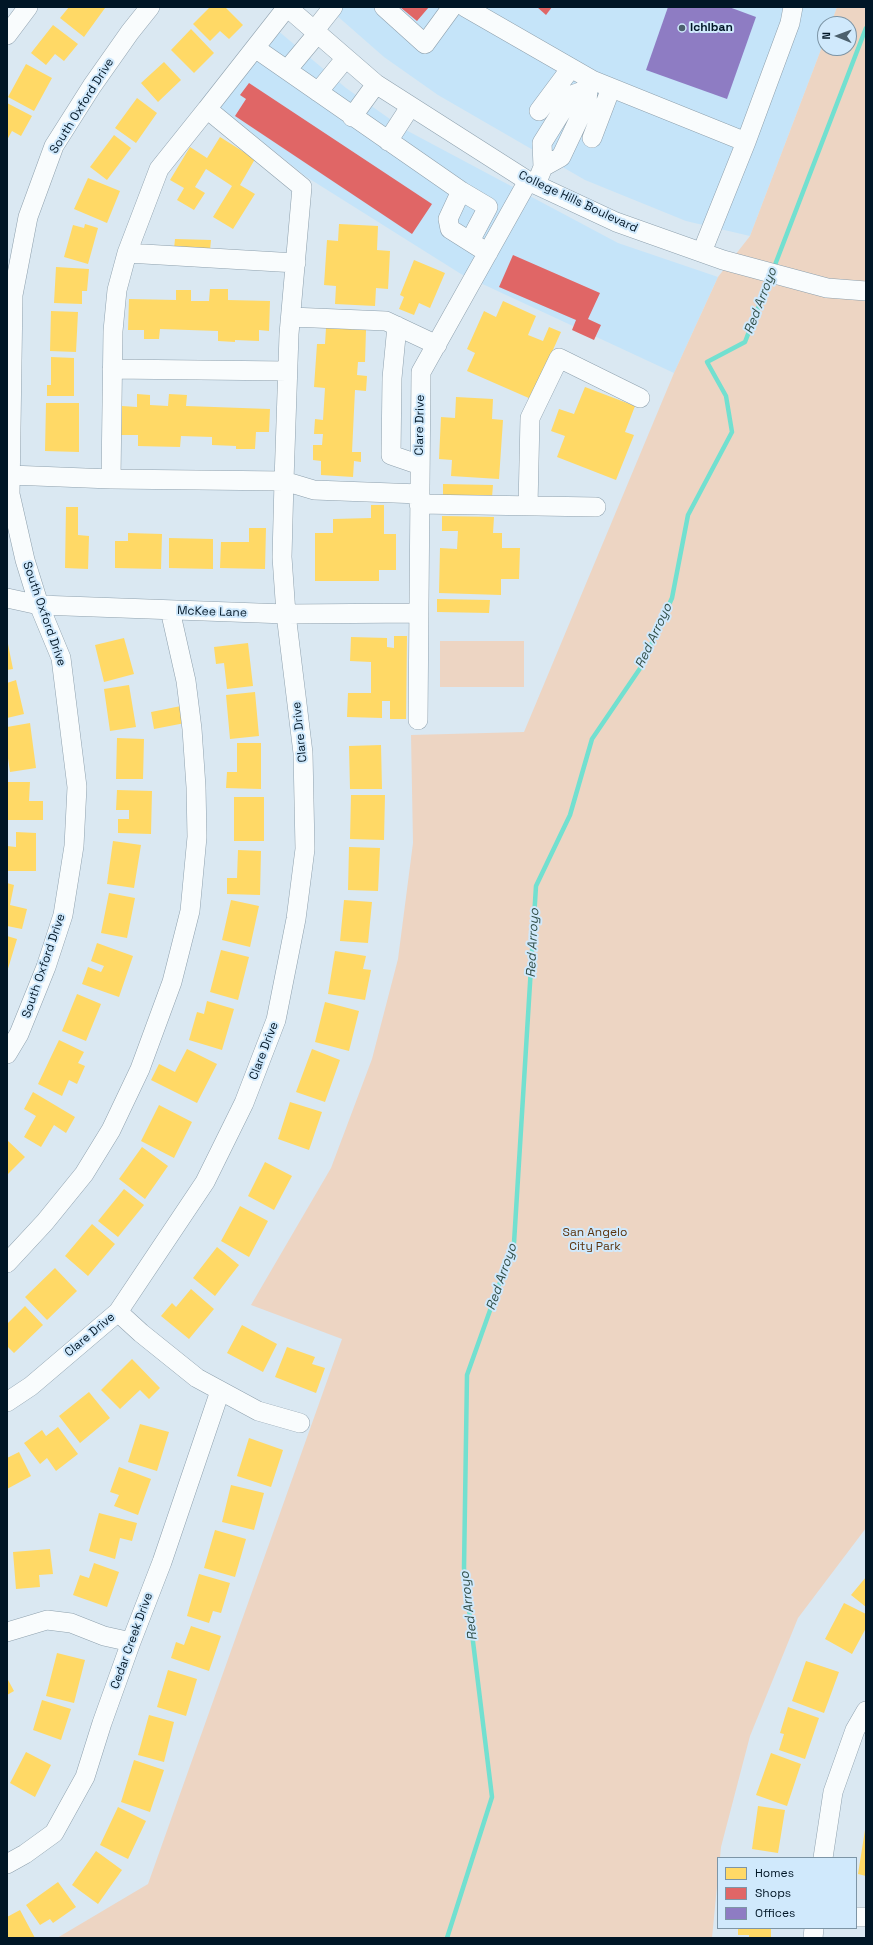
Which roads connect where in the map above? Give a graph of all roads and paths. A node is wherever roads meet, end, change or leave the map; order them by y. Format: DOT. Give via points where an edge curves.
graph roads {
  1 [pos="28,7"];
  2 [pos="150,7"];
  3 [pos="287,7"];
  4 [pos="333,7"];
  5 [pos="384,7"];
  6 [pos="452,7"];
  7 [pos="465,7"];
  8 [pos="793,7"];
  9 [pos="316,32"];
  10 [pos="7,35"];
  11 [pos="255,48"];
  12 [pos="345,59"];
  13 [pos="571,68"];
  14 [pos="287,70"];
  15 [pos="376,84"];
  16 [pos="590,85"];
  17 [pos="612,88"];
  18 [pos="318,92"];
  19 [pos="410,107"];
  20 [pos="206,109"];
  21 [pos="539,111"];
  22 [pos="352,117"];
  23 [pos="592,138"];
  24 [pos="388,141"];
  25 [pos="746,142"];
  26 [pos="531,183"];
  27 [pos="461,191"];
  28 [pos="470,241"];
  29 [pos="702,252"];
  30 [pos="127,253"];
  31 [pos="488,253"];
  32 [pos="296,263"];
  33 [pos="12,279"];
  34 [pos="866,291"];
  35 [pos="291,317"];
  36 [pos="397,326"];
  37 [pos="437,345"];
  38 [pos="112,369"];
  39 [pos="287,371"];
  40 [pos="9,391"];
  41 [pos="640,398"];
  42 [pos="420,464"];
  43 [pos="111,479"];
  44 [pos="284,482"];
  45 [pos="9,483"];
  46 [pos="420,499"];
  47 [pos="528,506"];
  48 [pos="596,507"];
  49 [pos="7,598"];
  50 [pos="39,605"];
  51 [pos="170,610"];
  52 [pos="419,613"];
  53 [pos="286,614"];
  54 [pos="418,720"];
  55 [pos="7,1054"];
  56 [pos="7,1263"];
  57 [pos="118,1312"];
  58 [pos="220,1391"];
  59 [pos="7,1402"];
  60 [pos="300,1423"];
  61 [pos="7,1632"];
  62 [pos="131,1642"];
  63 [pos="866,1711"];
  64 [pos="822,1857"];
  65 [pos="7,1864"];
  1 -- 10 [label="street"];
  2 -- 33 [label="street, South Oxford Drive" via="96,80 54,146 28,217"];
  3 -- 9 [label="street, College Hills Boulevard"];
  3 -- 11 [label="street"];
  4 -- 9 [label="street"];
  5 -- 6 [label="street" via="426,44"];
  7 -- 13 [label="street"];
  8 -- 25 [label="street" via="790,23"];
  9 -- 12 [label="street, College Hills Boulevard"];
  9 -- 14 [label="street"];
  11 -- 14 [label="street"];
  11 -- 20 [label="street"];
  12 -- 15 [label="street, College Hills Boulevard"];
  12 -- 18 [label="street"];
  13 -- 16 [label="street"];
  13 -- 21 [label="street"];
  14 -- 18 [label="street"];
  15 -- 19 [label="street, College Hills Boulevard"];
  15 -- 22 [label="street"];
  16 -- 17 [label="street"];
  16 -- 26 [label="street, Clare Drive" via="572,95 542,143 543,167"];
  17 -- 23 [label="street"];
  17 -- 25 [label="street"];
  18 -- 22 [label="street"];
  19 -- 24 [label="street"];
  19 -- 26 [label="street, College Hills Boulevard"];
  20 -- 30 [label="street" via="159,169"];
  20 -- 32 [label="street, Clare Drive" via="302,187"];
  22 -- 24 [label="street"];
  24 -- 27 [label="street"];
  25 -- 29 [label="street"];
  26 -- 29 [label="street, College Hills Boulevard" via="616,222"];
  26 -- 31 [label="street, Clare Drive"];
  27 -- 28 [label="street" via="448,219 450,229"];
  27 -- 28 [label="street" via="488,207"];
  28 -- 31 [label="street"];
  29 -- 34 [label="street, College Hills Boulevard" via="722,260 827,288"];
  30 -- 32 [label="street"];
  30 -- 38 [label="street" via="117,290"];
  31 -- 37 [label="street, Clare Drive"];
  32 -- 35 [label="street, Clare Drive"];
  33 -- 40 [label="street, South Oxford Drive"];
  35 -- 36 [label="street" via="386,321"];
  35 -- 39 [label="street, Clare Drive"];
  36 -- 37 [label="street"];
  36 -- 42 [label="street" via="392,378 391,455"];
  37 -- 42 [label="street, Clare Drive" via="421,372"];
  38 -- 39 [label="street"];
  38 -- 43 [label="street"];
  39 -- 44 [label="street, Clare Drive"];
  40 -- 45 [label="street, South Oxford Drive"];
  41 -- 47 [label="street" via="559,358 530,418"];
  42 -- 46 [label="street, Clare Drive"];
  43 -- 44 [label="street"];
  43 -- 45 [label="street"];
  44 -- 46 [label="street" via="314,490"];
  44 -- 53 [label="street, Clare Drive" via="282,557"];
  45 -- 50 [label="street, South Oxford Drive" via="25,560"];
  46 -- 47 [label="street"];
  46 -- 52 [label="street, Clare Drive"];
  47 -- 48 [label="street"];
  49 -- 50 [label="street, McKee Lane"];
  50 -- 51 [label="street, McKee Lane"];
  50 -- 55 [label="street, South Oxford Drive" via="61,658 77,787 74,846 63,915 20,1034"];
  51 -- 53 [label="street, McKee Lane"];
  51 -- 56 [label="street" via="186,681 196,787 197,836 190,911 172,982 140,1069 111,1130 84,1174"];
  52 -- 53 [label="street, McKee Lane"];
  52 -- 54 [label="street, Clare Drive"];
  53 -- 57 [label="street, Clare Drive" via="303,753 305,849 296,919 276,1020 244,1103 205,1182"];
  57 -- 58 [label="street" via="197,1378"];
  57 -- 59 [label="street, Clare Drive" via="31,1386"];
  58 -- 60 [label="street" via="258,1411"];
  58 -- 62 [label="street, Cedar Creek Drive" via="162,1562"];
  61 -- 62 [label="street" via="47,1620 71,1623 104,1636"];
  62 -- 65 [label="street, Cedar Creek Drive" via="85,1777 54,1832"];
  63 -- 64 [label="street" via="855,1730 833,1792"];
}
